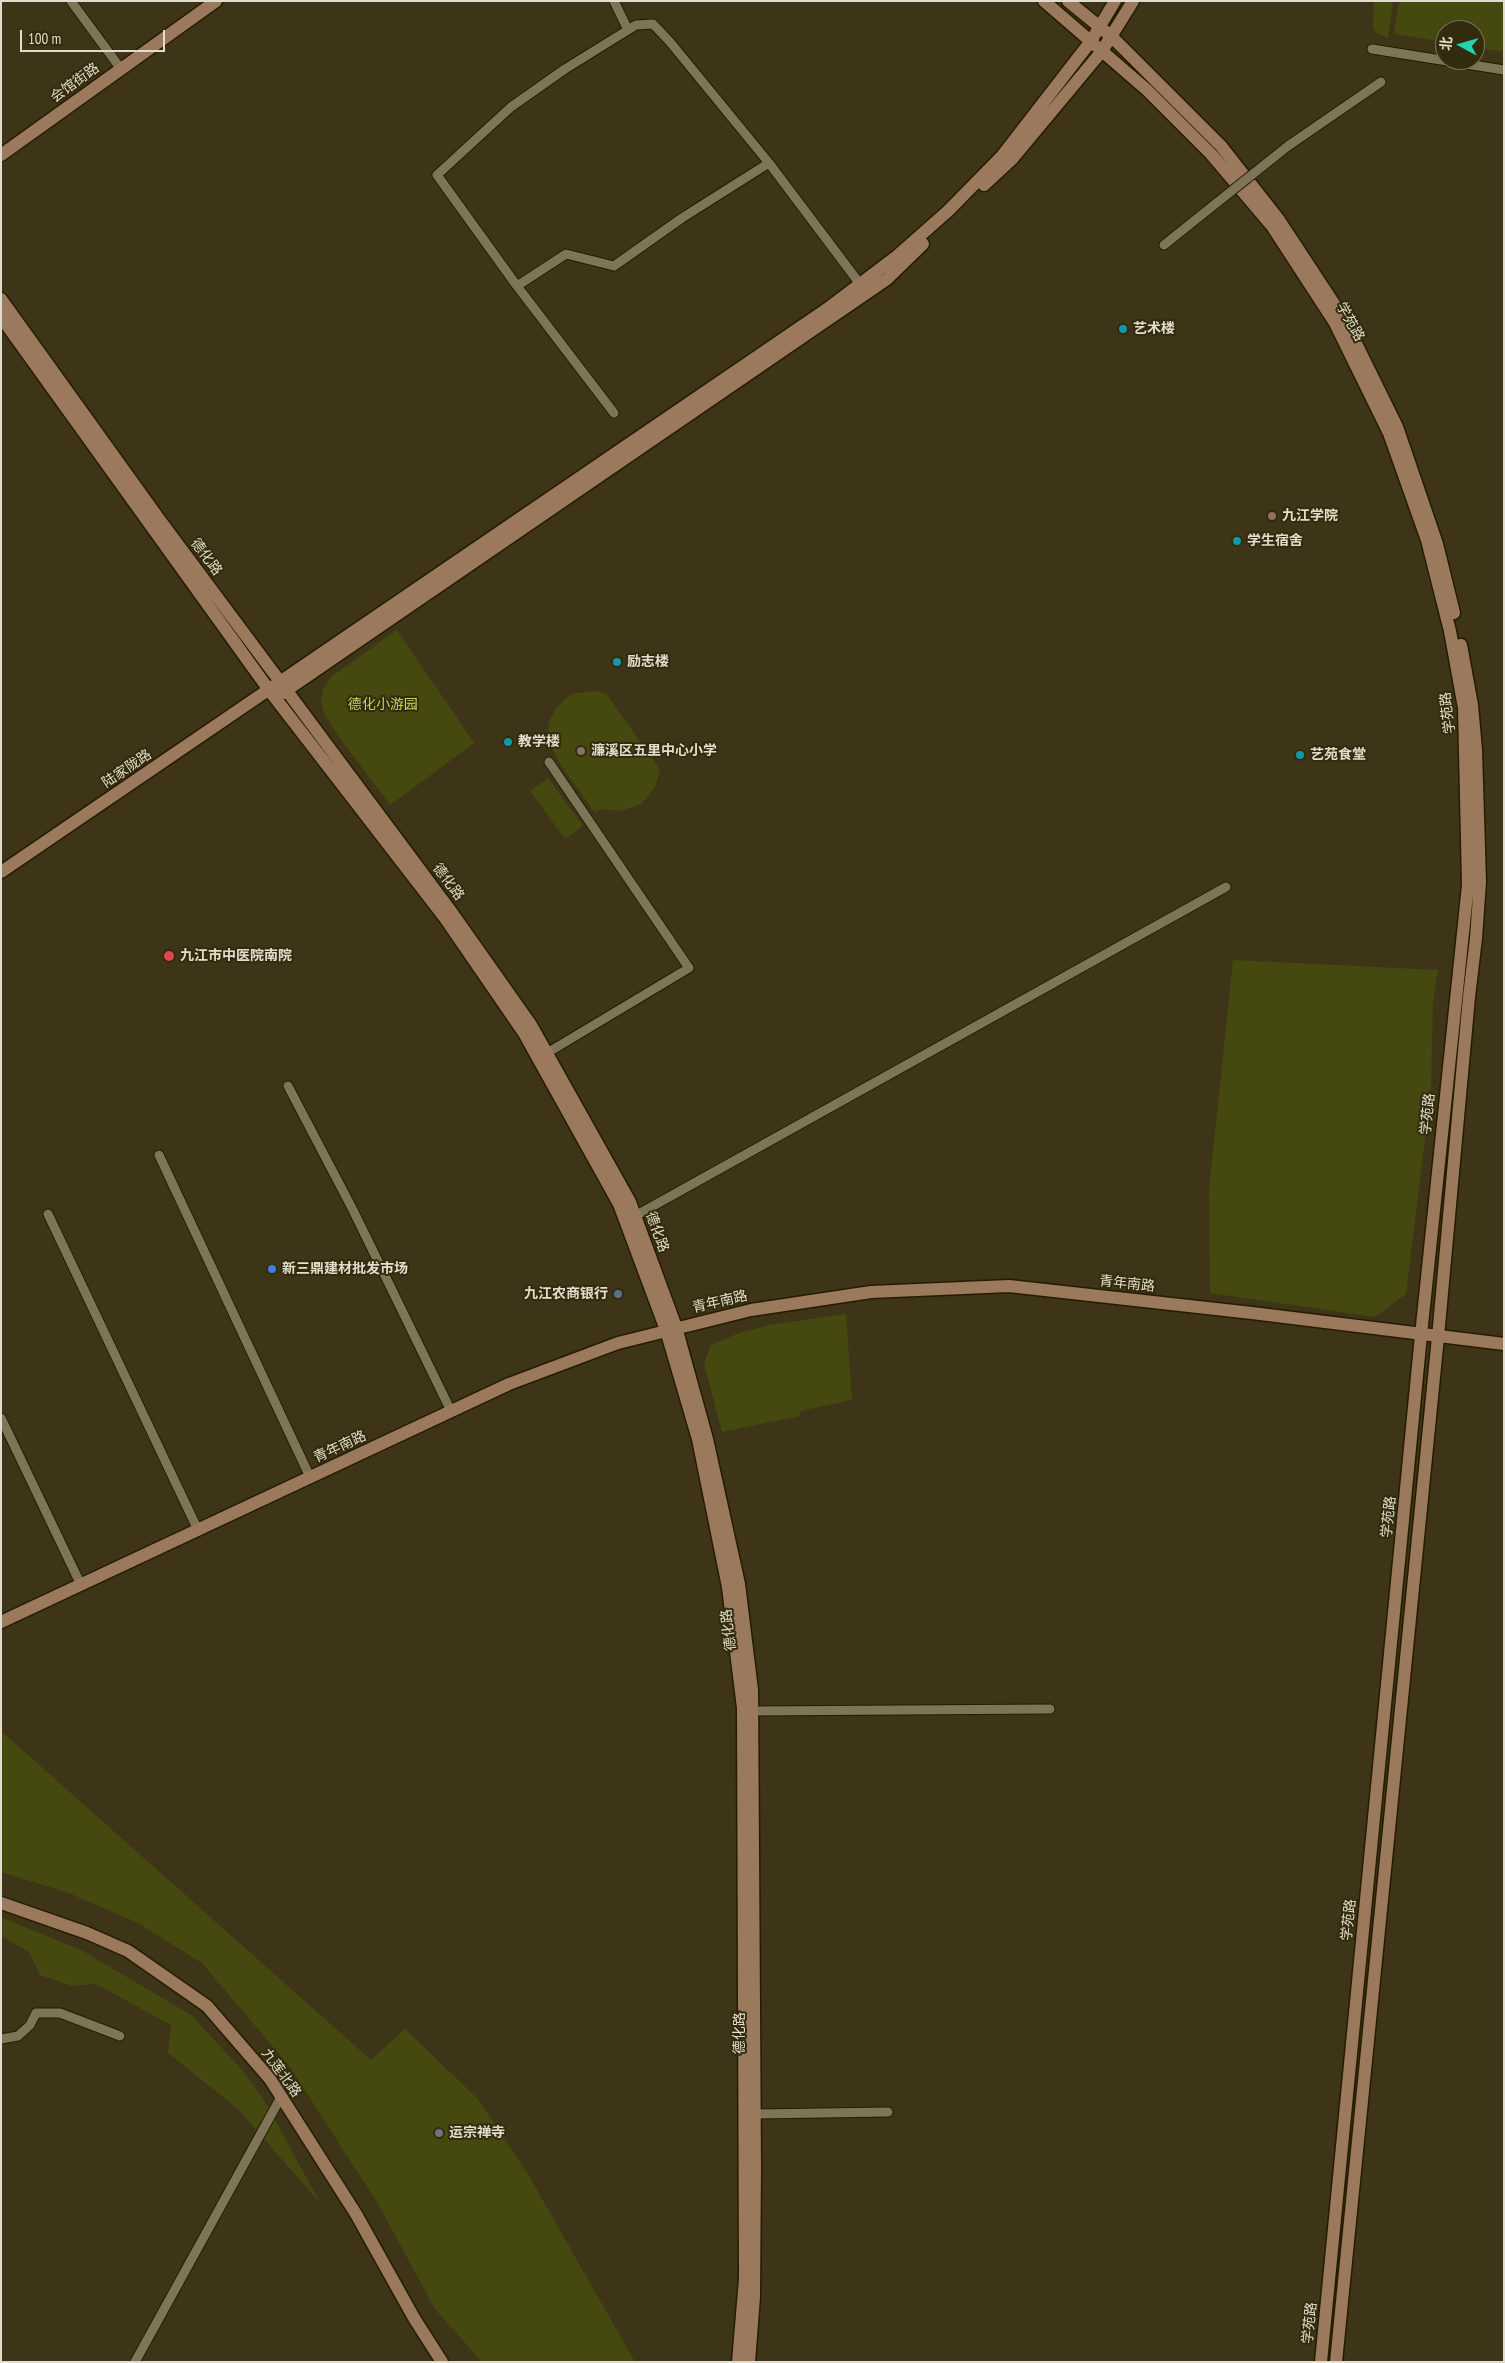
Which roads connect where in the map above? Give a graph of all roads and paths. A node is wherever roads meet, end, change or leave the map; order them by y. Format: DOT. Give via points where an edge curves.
graph roads {
  1 [pos="71,1"];
  2 [pos="216,1"];
  3 [pos="614,1"];
  4 [pos="1044,1"];
  5 [pos="1068,1"];
  6 [pos="1115,1"];
  7 [pos="1133,1"];
  8 [pos="1099,27"];
  9 [pos="628,30"];
  10 [pos="1112,37"];
  11 [pos="1091,41"];
  12 [pos="1372,49"];
  13 [pos="1102,51"];
  14 [pos="122,69"];
  15 [pos="1504,70"];
  16 [pos="1381,82"];
  17 [pos="1,155"];
  18 [pos="769,163"];
  19 [pos="1164,245"];
  20 [pos="860,284"];
  21 [pos="517,286"];
  22 [pos="1,299"];
  23 [pos="1,318"];
  24 [pos="614,413"];
  25 [pos="278,690"];
  26 [pos="549,762"];
  27 [pos="1,872"];
  28 [pos="1226,887"];
  29 [pos="547,1053"];
  30 [pos="288,1086"];
  31 [pos="159,1156"];
  32 [pos="48,1214"];
  33 [pos="635,1216"];
  34 [pos="671,1329"];
  35 [pos="1422,1335"];
  36 [pos="1438,1337"];
  37 [pos="1504,1344"];
  38 [pos="452,1411"];
  39 [pos="1,1418"];
  40 [pos="310,1477"];
  41 [pos="198,1530"];
  42 [pos="81,1585"];
  43 [pos="1,1622"];
  44 [pos="1050,1709"];
  45 [pos="752,1711"];
  46 [pos="1,1903"];
  47 [pos="120,2036"];
  48 [pos="1,2039"];
  49 [pos="281,2097"];
  50 [pos="888,2112"];
  51 [pos="755,2114"];
  52 [pos="135,2362"];
  53 [pos="442,2362"];
  54 [pos="738,2362"];
  55 [pos="750,2362"];
  56 [pos="1321,2362"];
  57 [pos="1336,2362"];
  1 -- 14 [label="street"];
  2 -- 14 [label="street, 会馆街路"];
  3 -- 9 [label="street"];
  4 -- 11 [label="street, 学苑路"];
  5 -- 8 [label="street, 学苑路"];
  6 -- 8 [label="street"];
  7 -- 10 [label="street"];
  8 -- 10 [label="street, 学苑路"];
  8 -- 11 [label="street"];
  9 -- 18 [label="street" via="636,25 653,24"];
  9 -- 21 [label="street" via="511,107 438,175"];
  10 -- 13 [label="street"];
  10 -- 36 [label="street, 学苑路" via="1221,146 1279,220 1344,319 1397,427 1437,544 1472,705 1480,882"];
  11 -- 13 [label="street, 学苑路"];
  11 -- 20 [label="street" via="1002,156 948,211"];
  12 -- 15 [label="street"];
  13 -- 25 [label="street" via="1012,158 887,278"];
  13 -- 35 [label="street, 学苑路" via="1147,90 1211,154 1272,226 1335,323 1389,433 1427,540 1450,631 1464,708 1468,885"];
  14 -- 17 [label="street, 会馆街路"];
  16 -- 19 [label="street, bridge" via="1288,146"];
  18 -- 20 [label="street"];
  18 -- 21 [label="street" via="614,266 566,254"];
  20 -- 25 [label="street"];
  21 -- 24 [label="street"];
  22 -- 25 [label="street, 德化路"];
  23 -- 25 [label="street, 德化路"];
  25 -- 27 [label="street, 陆家陇路"];
  25 -- 29 [label="street, 德化路" via="450,910"];
  25 -- 34 [label="street, 德化路" via="524,1033 619,1204"];
  26 -- 29 [label="street" via="689,968"];
  28 -- 33 [label="street"];
  29 -- 33 [label="street, 德化路"];
  30 -- 38 [label="street"];
  31 -- 40 [label="street"];
  32 -- 41 [label="street"];
  33 -- 34 [label="street, 德化路"];
  34 -- 35 [label="street, 青年南路" via="751,1310 871,1292 1009,1286"];
  34 -- 38 [label="street, 青年南路" via="618,1343 509,1384"];
  34 -- 45 [label="street, 德化路" via="707,1439 740,1592"];
  34 -- 54 [label="street, 德化路" via="698,1439 728,1587 743,1708 745,2279"];
  35 -- 36 [label="street, 青年南路"];
  35 -- 56 [label="street, 学苑路"];
  36 -- 37 [label="street, 青年南路"];
  36 -- 57 [label="street, 学苑路"];
  38 -- 40 [label="street, 青年南路"];
  39 -- 42 [label="street"];
  40 -- 41 [label="street, 青年南路"];
  41 -- 42 [label="street, 青年南路"];
  42 -- 43 [label="street, 青年南路"];
  44 -- 45 [label="street"];
  45 -- 51 [label="street, 德化路"];
  46 -- 49 [label="street, 九莲北路" via="128,1951 199,2000 270,2079"];
  47 -- 48 [label="street" via="60,2013 36,2012 30,2025 18,2036"];
  49 -- 52 [label="street"];
  49 -- 53 [label="street, 九莲北路" via="356,2214"];
  50 -- 51 [label="street"];
  51 -- 55 [label="street, 德化路" via="754,2297"];
}
